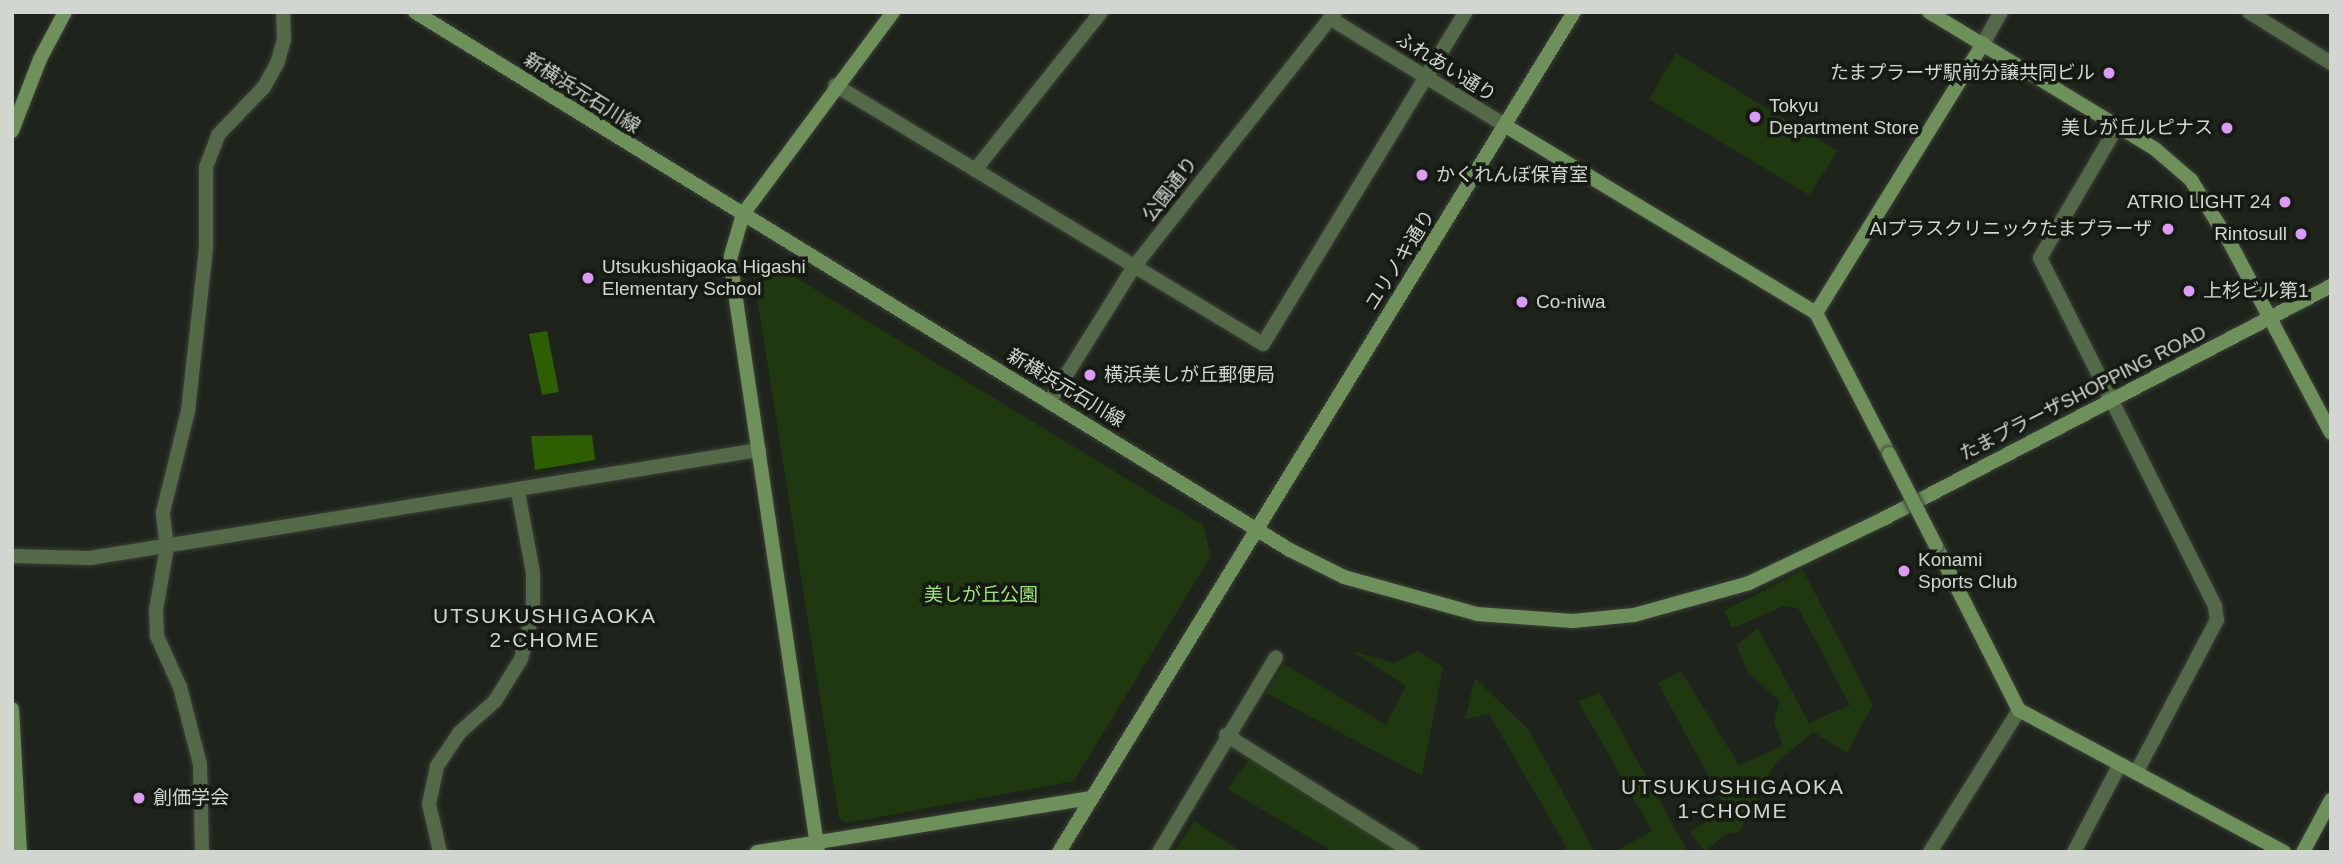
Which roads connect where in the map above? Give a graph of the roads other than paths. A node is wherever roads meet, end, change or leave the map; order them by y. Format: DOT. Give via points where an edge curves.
graph roads {
  1 [pos="65,12"];
  2 [pos="283,12"];
  3 [pos="415,12"];
  4 [pos="892,12"];
  5 [pos="1101,12"];
  6 [pos="1466,12"];
  7 [pos="1574,12"];
  8 [pos="1929,12"];
  9 [pos="2001,12"];
  10 [pos="2249,12"];
  11 [pos="1333,15"];
  12 [pos="433,17"];
  13 [pos="1983,44"];
  14 [pos="2331,63"];
  15 [pos="1427,76"];
  16 [pos="835,85"];
  17 [pos="2118,125"];
  18 [pos="1506,126"];
  19 [pos="12,131"];
  20 [pos="975,170"];
  21 [pos="743,214"];
  22 [pos="1133,268"];
  23 [pos="2331,286"];
  24 [pos="1816,313"];
  25 [pos="2270,318"];
  26 [pos="2110,400"];
  27 [pos="1050,401"];
  28 [pos="2331,433"];
  29 [pos="759,450"];
  30 [pos="518,492"];
  31 [pos="1259,527"];
  32 [pos="167,547"];
  33 [pos="12,556"];
  34 [pos="1749,583"];
  35 [pos="1276,657"];
  36 [pos="12,709"];
  37 [pos="2019,710"];
  38 [pos="1226,735"];
  39 [pos="2120,764"];
  40 [pos="2136,773"];
  41 [pos="1091,798"];
  42 [pos="2331,800"];
  43 [pos="817,847"];
  44 [pos="20,852"];
  45 [pos="202,852"];
  46 [pos="440,852"];
  47 [pos="757,852"];
  48 [pos="1059,852"];
  49 [pos="1159,852"];
  50 [pos="1412,852"];
  51 [pos="1930,852"];
  52 [pos="2074,852"];
  53 [pos="2284,852"];
  54 [pos="2303,852"];
  1 -- 19 [label="street" via="40,59"];
  2 -- 32 [label="street" via="284,40 277,64 264,88 218,135 206,167 206,247 188,411 163,512"];
  3 -- 12 [label="street, 新横浜元石川線"];
  4 -- 16 [label="street"];
  5 -- 20 [label="street"];
  6 -- 15 [label="street"];
  7 -- 18 [label="street, ユリノキ通り"];
  8 -- 13 [label="street"];
  9 -- 13 [label="street"];
  10 -- 14 [label="street"];
  11 -- 15 [label="street, ふれあい通り"];
  11 -- 22 [label="street, 公園通り"];
  12 -- 21 [label="street, 新横浜元石川線"];
  13 -- 17 [label="street"];
  13 -- 24 [label="street"];
  15 -- 18 [label="street, ふれあい通り"];
  15 -- 22 [label="street" via="1263,344"];
  16 -- 20 [label="street"];
  16 -- 21 [label="street"];
  17 -- 25 [label="street" via="2191,180"];
  17 -- 26 [label="street" via="2040,258"];
  18 -- 24 [label="street"];
  18 -- 31 [label="street, ユリノキ通り"];
  20 -- 22 [label="street"];
  21 -- 27 [label="street, 新横浜元石川線"];
  21 -- 29 [label="street" via="730,259"];
  22 -- 27 [label="street, 公園通り"];
  23 -- 25 [label="street"];
  24 -- 37 [label="street, bridge"];
  25 -- 26 [label="street, たまプラーザSHOPPING ROAD"];
  25 -- 28 [label="street"];
  26 -- 34 [label="street, たまプラーザSHOPPING ROAD" via="1885,518"];
  26 -- 40 [label="street" via="2215,606 2217,620"];
  27 -- 31 [label="street, 新横浜元石川線"];
  29 -- 30 [label="street"];
  29 -- 43 [label="street"];
  30 -- 32 [label="street"];
  30 -- 46 [label="street" via="533,573 533,612 520,659 495,701 459,733 437,766 429,804"];
  31 -- 34 [label="street, 新横浜元石川線" via="1290,550 1344,577 1413,599 1512,620 1634,615"];
  31 -- 41 [label="street, ユリノキ通り"];
  32 -- 33 [label="street" via="90,558"];
  32 -- 45 [label="street" via="156,610 157,636 180,687 200,764"];
  35 -- 38 [label="street"];
  36 -- 44 [label="street"];
  37 -- 39 [label="street"];
  37 -- 51 [label="street"];
  38 -- 49 [label="street"];
  38 -- 50 [label="street"];
  39 -- 40 [label="street"];
  39 -- 52 [label="street"];
  40 -- 53 [label="street"];
  41 -- 43 [label="street"];
  41 -- 48 [label="street, ユリノキ通り"];
  42 -- 54 [label="street"];
  43 -- 47 [label="street"];
}
